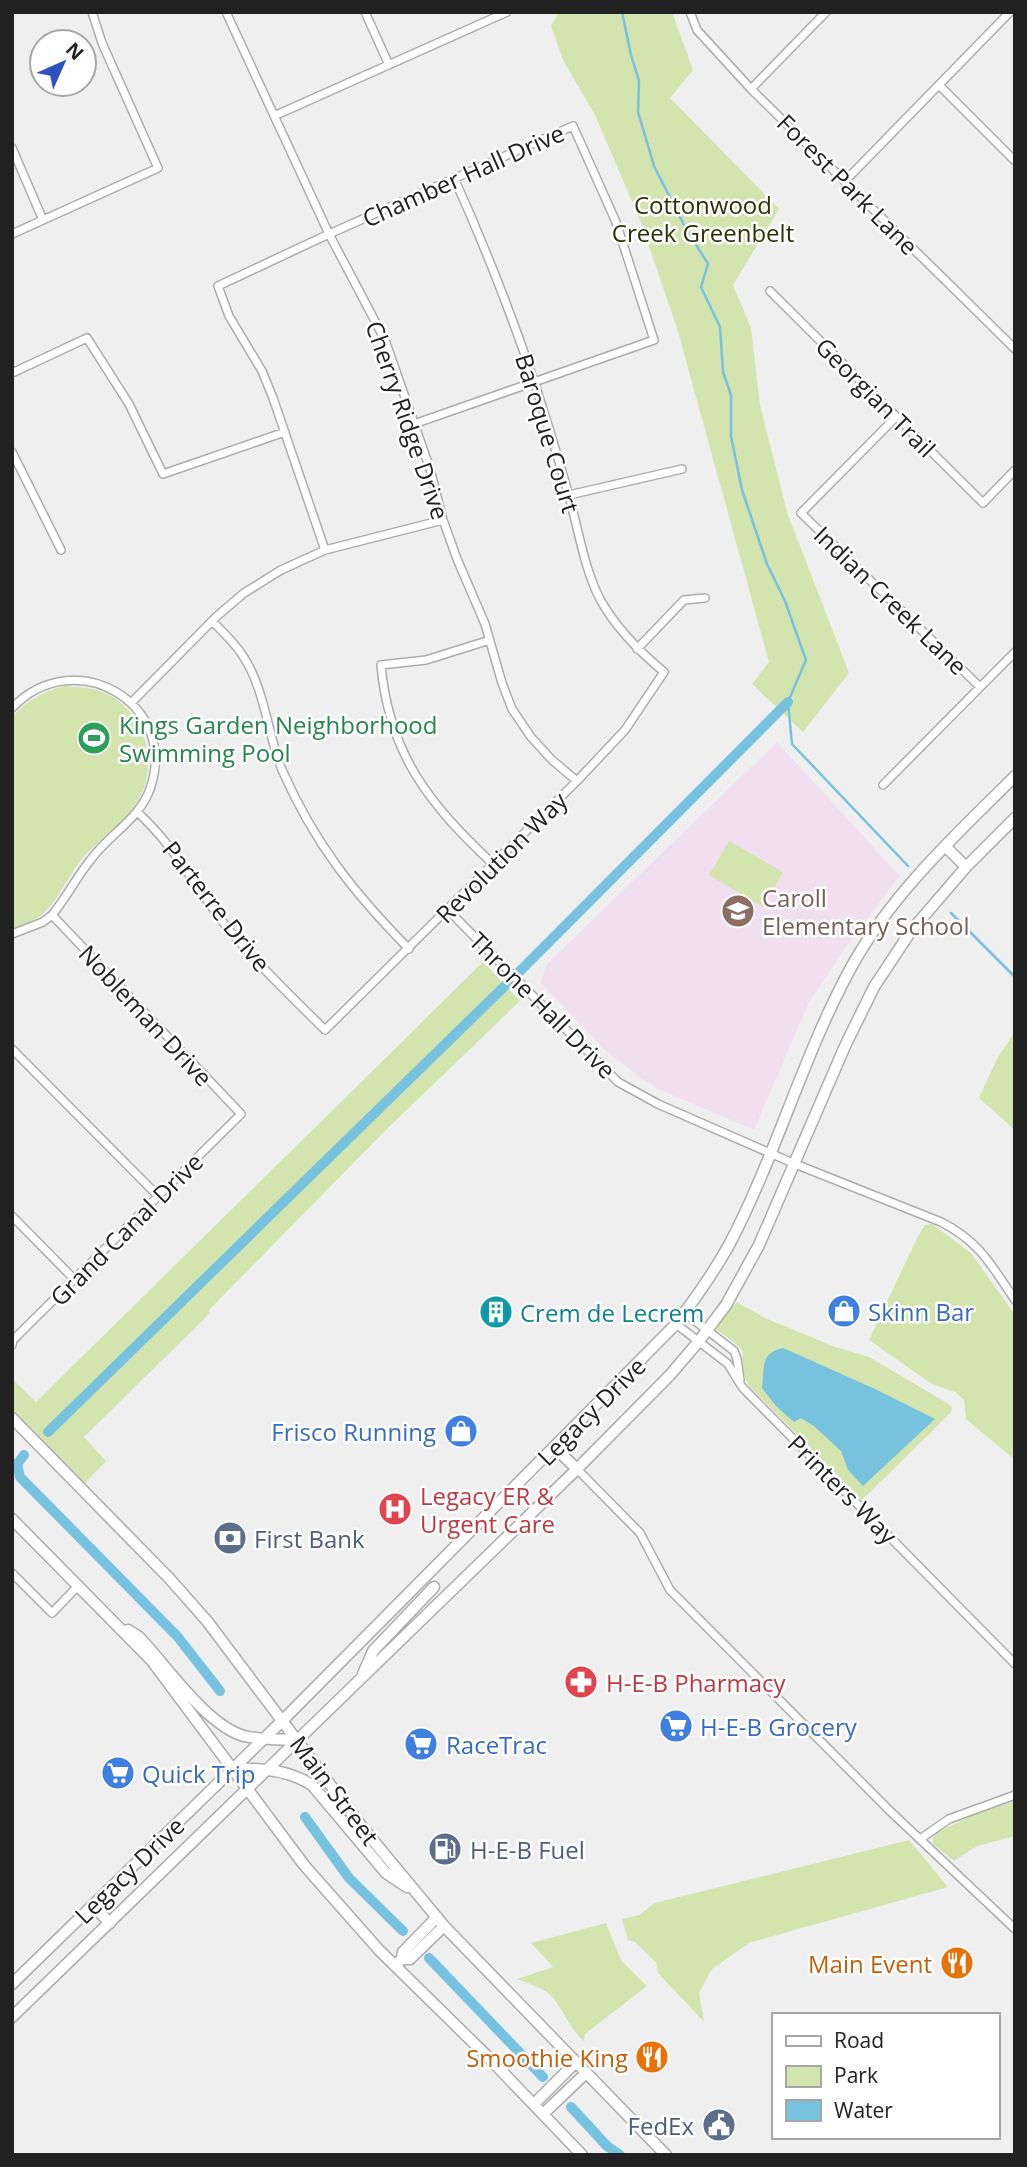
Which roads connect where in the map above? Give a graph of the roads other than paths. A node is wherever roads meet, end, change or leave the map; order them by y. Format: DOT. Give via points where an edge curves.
graph roads {
  1 [pos="92,12"];
  2 [pos="226,12"];
  3 [pos="365,12"];
  4 [pos="507,12"];
  5 [pos="690,12"];
  6 [pos="826,12"];
  7 [pos="1010,12"];
  8 [pos="389,65"];
  9 [pos="939,85"];
  10 [pos="751,89"];
  11 [pos="274,116"];
  12 [pos="12,148"];
  13 [pos="1015,161"];
  14 [pos="454,178"];
  15 [pos="845,181"];
  16 [pos="43,220"];
  17 [pos="12,234"];
  18 [pos="329,234"];
  19 [pos="770,291"];
  20 [pos="1015,349"];
  21 [pos="12,373"];
  22 [pos="534,383"];
  23 [pos="896,417"];
  24 [pos="414,424"];
  25 [pos="285,432"];
  26 [pos="12,452"];
  27 [pos="682,469"];
  28 [pos="1015,470"];
  29 [pos="569,495"];
  30 [pos="443,520"];
  31 [pos="61,550"];
  32 [pos="325,550"];
  33 [pos="705,598"];
  34 [pos="212,621"];
  35 [pos="490,640"];
  36 [pos="637,649"];
  37 [pos="1015,652"];
  38 [pos="664,673"];
  39 [pos="980,687"];
  40 [pos="131,703"];
  41 [pos="12,708"];
  42 [pos="1015,776"];
  43 [pos="577,781"];
  44 [pos="883,785"];
  45 [pos="137,812"];
  46 [pos="1015,818"];
  47 [pos="945,846"];
  48 [pos="494,865"];
  49 [pos="966,867"];
  50 [pos="448,910"];
  51 [pos="52,915"];
  52 [pos="12,934"];
  53 [pos="409,949"];
  54 [pos="326,1030"];
  55 [pos="12,1049"];
  56 [pos="241,1114"];
  57 [pos="770,1152"];
  58 [pos="795,1164"];
  59 [pos="158,1196"];
  60 [pos="12,1216"];
  61 [pos="75,1280"];
  62 [pos="1015,1300"];
  63 [pos="685,1313"];
  64 [pos="676,1324"];
  65 [pos="707,1331"];
  66 [pos="699,1342"];
  67 [pos="12,1345"];
  68 [pos="742,1387"];
  69 [pos="12,1418"];
  70 [pos="554,1447"];
  71 [pos="577,1469"];
  72 [pos="12,1518"];
  73 [pos="12,1573"];
  74 [pos="425,1577"];
  75 [pos="79,1585"];
  76 [pos="434,1587"];
  77 [pos="444,1599"];
  78 [pos="116,1622"];
  79 [pos="1015,1664"];
  80 [pos="360,1681"];
  81 [pos="282,1721"];
  82 [pos="265,1737"];
  83 [pos="298,1740"];
  84 [pos="233,1768"];
  85 [pos="269,1769"];
  86 [pos="248,1790"];
  87 [pos="1015,1796"];
  88 [pos="920,1839"];
  89 [pos="415,1892"];
  90 [pos="93,1906"];
  91 [pos="441,1922"];
  92 [pos="110,1923"];
  93 [pos="1015,1929"];
  94 [pos="399,1962"];
  95 [pos="12,1984"];
  96 [pos="12,2017"];
  97 [pos="576,2062"];
  98 [pos="586,2073"];
  99 [pos="534,2104"];
  100 [pos="543,2114"];
  101 [pos="582,2155"];
  102 [pos="666,2155"];
  1 -- 16 [label="street" via="158,168"];
  2 -- 11 [label="street, Cherry Ridge Drive"];
  3 -- 8 [label="street"];
  4 -- 8 [label="street"];
  5 -- 10 [label="street, Forest Park Lane" via="697,30"];
  6 -- 10 [label="street"];
  7 -- 9 [label="street"];
  8 -- 11 [label="street"];
  9 -- 13 [label="street"];
  9 -- 15 [label="street"];
  10 -- 15 [label="street, Forest Park Lane"];
  11 -- 18 [label="street, Cherry Ridge Drive"];
  12 -- 16 [label="street"];
  14 -- 18 [label="street, Chamber Hall Drive"];
  14 -- 22 [label="street, Baroque Court"];
  14 -- 22 [label="street, Chamber Hall Drive" via="573,126 616,222 654,340"];
  15 -- 20 [label="street, Forest Park Lane"];
  16 -- 17 [label="street"];
  18 -- 24 [label="street, Cherry Ridge Drive" via="385,340"];
  18 -- 25 [label="street, Chamber Hall Drive" via="218,286 229,316 262,371"];
  19 -- 23 [label="street, Georgian Trail"];
  21 -- 25 [label="street" via="87,338 129,404 163,474"];
  22 -- 24 [label="street, Chamber Hall Drive"];
  22 -- 29 [label="street, Baroque Court"];
  23 -- 28 [label="street, Georgian Trail" via="983,502"];
  23 -- 39 [label="street, Indian Creek Lane" via="801,513"];
  24 -- 30 [label="street, Cherry Ridge Drive"];
  25 -- 32 [label="street"];
  26 -- 31 [label="street"];
  27 -- 29 [label="street"];
  29 -- 36 [label="street, Baroque Court" via="587,568 601,601"];
  30 -- 32 [label="street"];
  30 -- 35 [label="street, Cherry Ridge Drive"];
  32 -- 34 [label="street" via="244,593"];
  33 -- 36 [label="street" via="684,600"];
  34 -- 40 [label="street"];
  34 -- 53 [label="street" via="244,657 282,769 307,821 342,875"];
  35 -- 43 [label="street, Cherry Ridge Drive" via="512,709 531,737"];
  35 -- 48 [label="street" via="426,660 381,665 390,720 406,759 454,828"];
  36 -- 38 [label="street, Baroque Court"];
  37 -- 39 [label="street"];
  38 -- 43 [label="street, Revolution Way" via="625,730"];
  39 -- 44 [label="street"];
  40 -- 41 [label="street" via="110,688 66,680 26,695"];
  40 -- 45 [label="street" via="145,722 156,757 150,788"];
  42 -- 47 [label="main road, Legacy Drive"];
  43 -- 48 [label="street, Revolution Way"];
  45 -- 51 [label="street" via="92,858"];
  45 -- 54 [label="street, Parterre Drive" via="173,850 239,942"];
  46 -- 49 [label="main road, Legacy Drive"];
  47 -- 49 [label="main road"];
  47 -- 57 [label="main road, Legacy Drive" via="904,892 855,962 826,1016"];
  48 -- 50 [label="street, Revolution Way"];
  49 -- 58 [label="main road, Legacy Drive" via="911,931 874,987"];
  50 -- 53 [label="street, Revolution Way"];
  50 -- 57 [label="street, Throne Hall Drive" via="618,1082"];
  51 -- 52 [label="street"];
  51 -- 56 [label="street, Nobleman Drive"];
  53 -- 54 [label="street, Revolution Way"];
  55 -- 59 [label="street"];
  56 -- 59 [label="street, Grand Canal Drive"];
  57 -- 58 [label="street, Throne Hall Drive"];
  57 -- 63 [label="main road, Legacy Drive" via="728,1246"];
  58 -- 62 [label="street, Throne Hall Drive" via="961,1232"];
  58 -- 65 [label="main road, Legacy Drive" via="744,1275"];
  59 -- 61 [label="street, Grand Canal Drive"];
  60 -- 61 [label="street"];
  61 -- 67 [label="street, Grand Canal Drive"];
  63 -- 64 [label="main road, Legacy Drive"];
  63 -- 65 [label="street"];
  64 -- 66 [label="street, Printers Way"];
  64 -- 70 [label="main road, Legacy Drive"];
  65 -- 66 [label="main road, Legacy Drive"];
  65 -- 68 [label="street" via="736,1353"];
  66 -- 68 [label="street, Printers Way" via="728,1364"];
  66 -- 71 [label="main road, Legacy Drive"];
  68 -- 79 [label="street, Printers Way"];
  69 -- 81 [label="main road, Main Street" via="169,1578"];
  70 -- 71 [label="main road"];
  70 -- 74 [label="main road, Legacy Drive"];
  71 -- 77 [label="main road, Legacy Drive"];
  71 -- 88 [label="street" via="640,1533 670,1590"];
  72 -- 75 [label="main road"];
  73 -- 75 [label="street" via="52,1613"];
  74 -- 76 [label="main road"];
  74 -- 81 [label="main road, Legacy Drive"];
  75 -- 78 [label="main road"];
  76 -- 77 [label="main road"];
  76 -- 80 [label="main road" via="373,1651"];
  77 -- 80 [label="main road, Legacy Drive"];
  78 -- 82 [label="main road" via="139,1637 220,1724 245,1736"];
  78 -- 84 [label="main road" via="171,1685"];
  80 -- 83 [label="main road, Legacy Drive"];
  81 -- 82 [label="main road, Legacy Drive"];
  81 -- 83 [label="main road, Main Street"];
  82 -- 83 [label="main road"];
  82 -- 84 [label="main road, Legacy Drive"];
  83 -- 85 [label="main road, Legacy Drive"];
  83 -- 89 [label="main road, Main Street"];
  84 -- 85 [label="main road"];
  84 -- 86 [label="main road"];
  84 -- 90 [label="main road, Legacy Drive"];
  85 -- 86 [label="main road, Legacy Drive"];
  85 -- 89 [label="main road" via="312,1785 386,1873"];
  86 -- 92 [label="main road, Legacy Drive"];
  86 -- 94 [label="main road" via="304,1865"];
  87 -- 88 [label="street" via="948,1819"];
  88 -- 93 [label="street"];
  89 -- 91 [label="main road, Main Street"];
  90 -- 92 [label="main road"];
  90 -- 95 [label="main road, Legacy Drive"];
  91 -- 94 [label="main road" via="410,1959"];
  91 -- 97 [label="main road, Main Street"];
  92 -- 96 [label="main road, Legacy Drive"];
  94 -- 99 [label="main road"];
  97 -- 98 [label="main road, Main Street"];
  97 -- 99 [label="main road"];
  98 -- 100 [label="main road"];
  98 -- 102 [label="main road, Main Street"];
  99 -- 100 [label="main road"];
  100 -- 101 [label="main road"];
}
